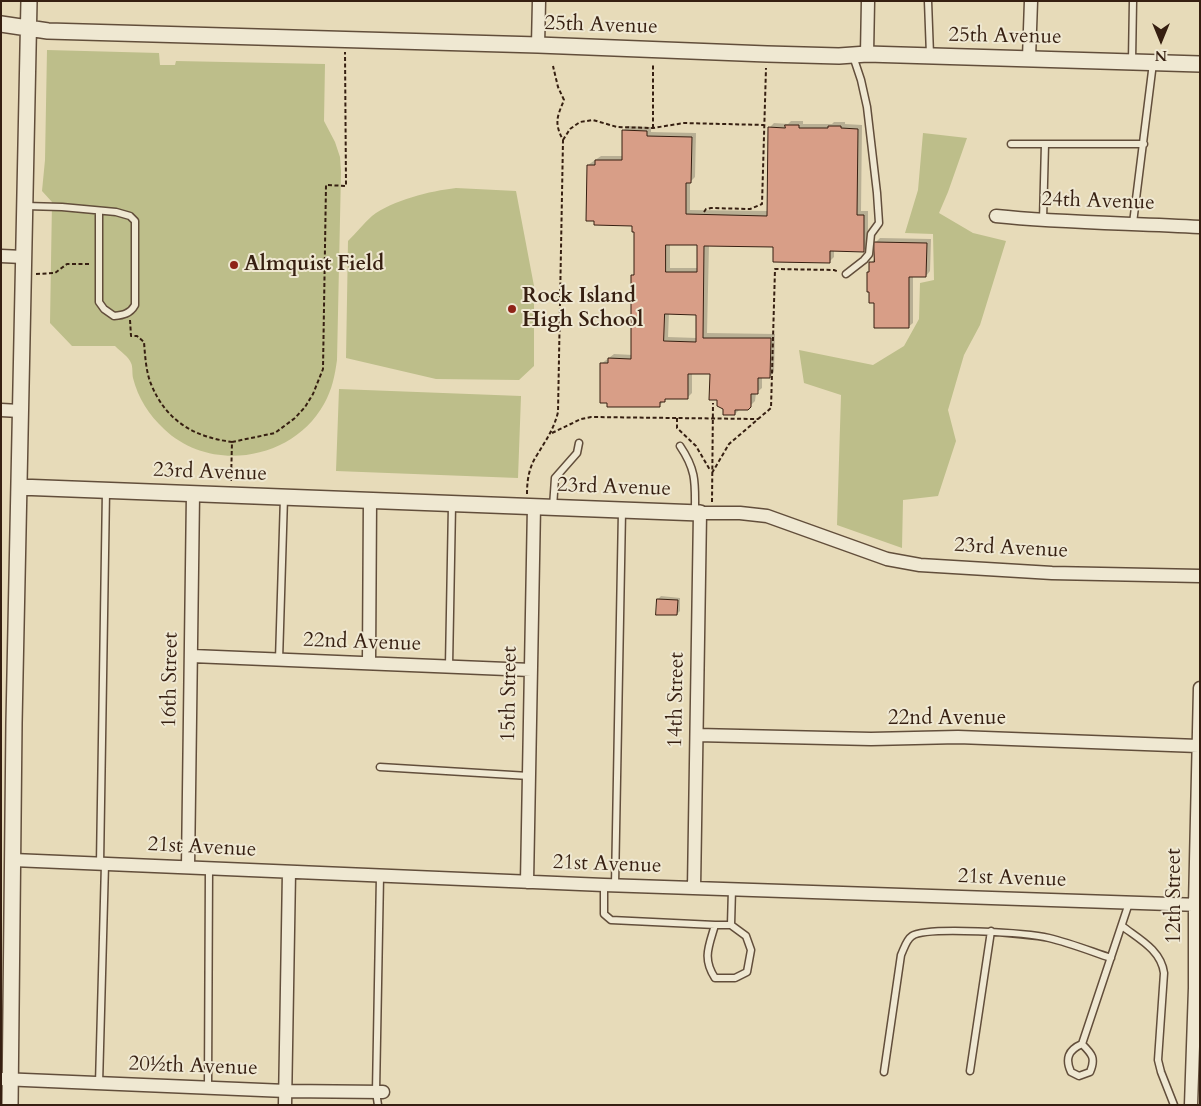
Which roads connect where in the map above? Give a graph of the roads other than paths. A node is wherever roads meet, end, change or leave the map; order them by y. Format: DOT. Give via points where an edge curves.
graph roads {
  1 [pos="29,1"];
  2 [pos="539,1"];
  3 [pos="868,1"];
  4 [pos="928,1"];
  5 [pos="1031,1"];
  6 [pos="1133,1"];
  7 [pos="1,24"];
  8 [pos="28,27"];
  9 [pos="538,45"];
  10 [pos="860,54"];
  11 [pos="930,57"];
  12 [pos="1029,58"];
  13 [pos="1132,61"];
  14 [pos="1153,62"];
  15 [pos="1200,64"];
  16 [pos="1011,144"];
  17 [pos="1045,144"];
  18 [pos="1144,144"];
  19 [pos="24,206"];
  20 [pos="99,211"];
  21 [pos="996,216"];
  22 [pos="1043,221"];
  23 [pos="1133,223"];
  24 [pos="1200,227"];
  25 [pos="1,256"];
  26 [pos="23,257"];
  27 [pos="846,274"];
  28 [pos="1,410"];
  29 [pos="20,411"];
  30 [pos="579,443"];
  31 [pos="680,446"];
  32 [pos="19,487"];
  33 [pos="106,491"];
  34 [pos="193,494"];
  35 [pos="284,497"];
  36 [pos="370,500"];
  37 [pos="530,500"];
  38 [pos="452,503"];
  39 [pos="553,507"];
  40 [pos="622,509"];
  41 [pos="698,512"];
  42 [pos="1200,576"];
  43 [pos="192,656"];
  44 [pos="279,660"];
  45 [pos="369,662"];
  46 [pos="449,666"];
  47 [pos="531,670"];
  48 [pos="1200,688"];
  49 [pos="697,735"];
  50 [pos="1198,746"];
  51 [pos="380,767"];
  52 [pos="529,776"];
  53 [pos="13,860"];
  54 [pos="103,864"];
  55 [pos="188,867"];
  56 [pos="209,868"];
  57 [pos="289,872"];
  58 [pos="380,876"];
  59 [pos="527,882"];
  60 [pos="610,885"];
  61 [pos="694,888"];
  62 [pos="732,889"];
  63 [pos="1129,903"];
  64 [pos="1197,905"];
  65 [pos="715,925"];
  66 [pos="732,925"];
  67 [pos="1122,926"];
  68 [pos="991,932"];
  69 [pos="1111,958"];
  70 [pos="1197,988"];
  71 [pos="1082,1044"];
  72 [pos="970,1071"];
  73 [pos="884,1072"];
  74 [pos="6,1079"];
  75 [pos="99,1084"];
  76 [pos="208,1088"];
  77 [pos="286,1091"];
  78 [pos="379,1096"];
  79 [pos="10,1105"];
  80 [pos="285,1105"];
  81 [pos="1174,1105"];
  82 [pos="1191,1105"];
  1 -- 8 [label="street"];
  2 -- 9 [label="street"];
  3 -- 10 [label="street"];
  4 -- 11 [label="lane"];
  5 -- 12 [label="street"];
  6 -- 13 [label="lane"];
  7 -- 8 [label="street, 25th Avenue"];
  8 -- 9 [label="street, 25th Avenue"];
  8 -- 19 [label="street"];
  9 -- 10 [label="street, 25th Avenue" via="767,54"];
  10 -- 11 [label="street, 25th Avenue"];
  10 -- 27 [label="lane" via="879,223 871,234 869,254"];
  11 -- 12 [label="street, 25th Avenue"];
  12 -- 13 [label="street, 25th Avenue"];
  13 -- 14 [label="street, 25th Avenue"];
  14 -- 15 [label="street, 25th Avenue"];
  14 -- 18 [label="lane"];
  16 -- 17 [label="lane"];
  17 -- 18 [label="lane"];
  17 -- 22 [label="lane"];
  18 -- 23 [label="lane"];
  19 -- 20 [label="lane"];
  19 -- 26 [label="street"];
  20 -- 20 [label="lane" via="130,216 135,222 135,305 124,315 114,316 99,302"];
  21 -- 22 [label="street, 24th Avenue"];
  22 -- 23 [label="street, 24th Avenue"];
  23 -- 24 [label="street, 24th Avenue"];
  25 -- 26 [label="street"];
  26 -- 29 [label="street"];
  28 -- 29 [label="street"];
  29 -- 32 [label="street"];
  30 -- 39 [label="lane" via="577,453 555,478"];
  31 -- 41 [label="lane" via="695,476"];
  32 -- 33 [label="street, 23rd Avenue"];
  32 -- 53 [label="street"];
  33 -- 34 [label="street, 23rd Avenue"];
  33 -- 54 [label="lane"];
  34 -- 35 [label="street, 23rd Avenue"];
  34 -- 43 [label="street, 16th Street"];
  35 -- 36 [label="street, 23rd Avenue"];
  35 -- 44 [label="lane"];
  36 -- 38 [label="street, 23rd Avenue"];
  36 -- 45 [label="street"];
  37 -- 38 [label="street, 23rd Avenue"];
  37 -- 39 [label="street, 23rd Avenue"];
  37 -- 47 [label="street, 15th Street"];
  38 -- 46 [label="lane"];
  39 -- 40 [label="street, 23rd Avenue"];
  40 -- 41 [label="street, 23rd Avenue"];
  40 -- 60 [label="lane"];
  41 -- 42 [label="street, 23rd Avenue" via="768,516 887,559 920,565 1043,573"];
  41 -- 49 [label="street, 14th Street"];
  43 -- 44 [label="street, 22nd Avenue"];
  43 -- 55 [label="street, 16th Street"];
  44 -- 45 [label="street, 22nd Avenue"];
  45 -- 46 [label="street, 22nd Avenue"];
  46 -- 47 [label="street, 22nd Avenue"];
  47 -- 52 [label="street, 15th Street"];
  48 -- 50 [label="street, 12th Street"];
  49 -- 50 [label="street, 22nd Avenue" via="871,739 958,737"];
  49 -- 61 [label="street, 14th Street"];
  50 -- 64 [label="street, 12th Street"];
  51 -- 52 [label="lane"];
  52 -- 59 [label="street, 15th Street"];
  53 -- 54 [label="street, 21st Avenue"];
  53 -- 74 [label="street"];
  54 -- 55 [label="street, 21st Avenue"];
  54 -- 75 [label="lane"];
  55 -- 56 [label="street, 21st Avenue"];
  56 -- 57 [label="street, 21st Avenue"];
  56 -- 76 [label="lane"];
  57 -- 58 [label="street, 21st Avenue"];
  57 -- 77 [label="street"];
  58 -- 59 [label="street, 21st Avenue"];
  58 -- 78 [label="lane"];
  59 -- 60 [label="street, 21st Avenue"];
  60 -- 61 [label="street, 21st Avenue"];
  60 -- 65 [label="lane" via="604,914 611,920"];
  61 -- 62 [label="street, 21st Avenue"];
  62 -- 63 [label="street, 21st Avenue"];
  62 -- 66 [label="lane"];
  63 -- 64 [label="street, 21st Avenue"];
  63 -- 67 [label="lane"];
  64 -- 70 [label="street, 12th Street"];
  65 -- 66 [label="lane"];
  65 -- 66 [label="lane" via="707,950 709,968 716,978 735,978 748,972 752,950 746,936"];
  67 -- 69 [label="lane"];
  67 -- 81 [label="lane" via="1155,951 1163,962 1158,1060"];
  68 -- 69 [label="lane" via="1048,937"];
  68 -- 72 [label="lane"];
  68 -- 73 [label="lane" via="924,932 913,935 906,943 901,955"];
  69 -- 71 [label="lane"];
  70 -- 82 [label="street, 12th Street"];
  71 -- 71 [label="lane" via="1069,1054 1067,1064 1071,1072 1079,1076 1090,1072 1094,1064 1092,1054"];
  74 -- 75 [label="street, 20½th Avenue"];
  74 -- 79 [label="street"];
  75 -- 76 [label="street, 20½th Avenue"];
  76 -- 77 [label="street, 20½th Avenue"];
  77 -- 78 [label="street, 20½th Avenue"];
  77 -- 80 [label="street"];
}
